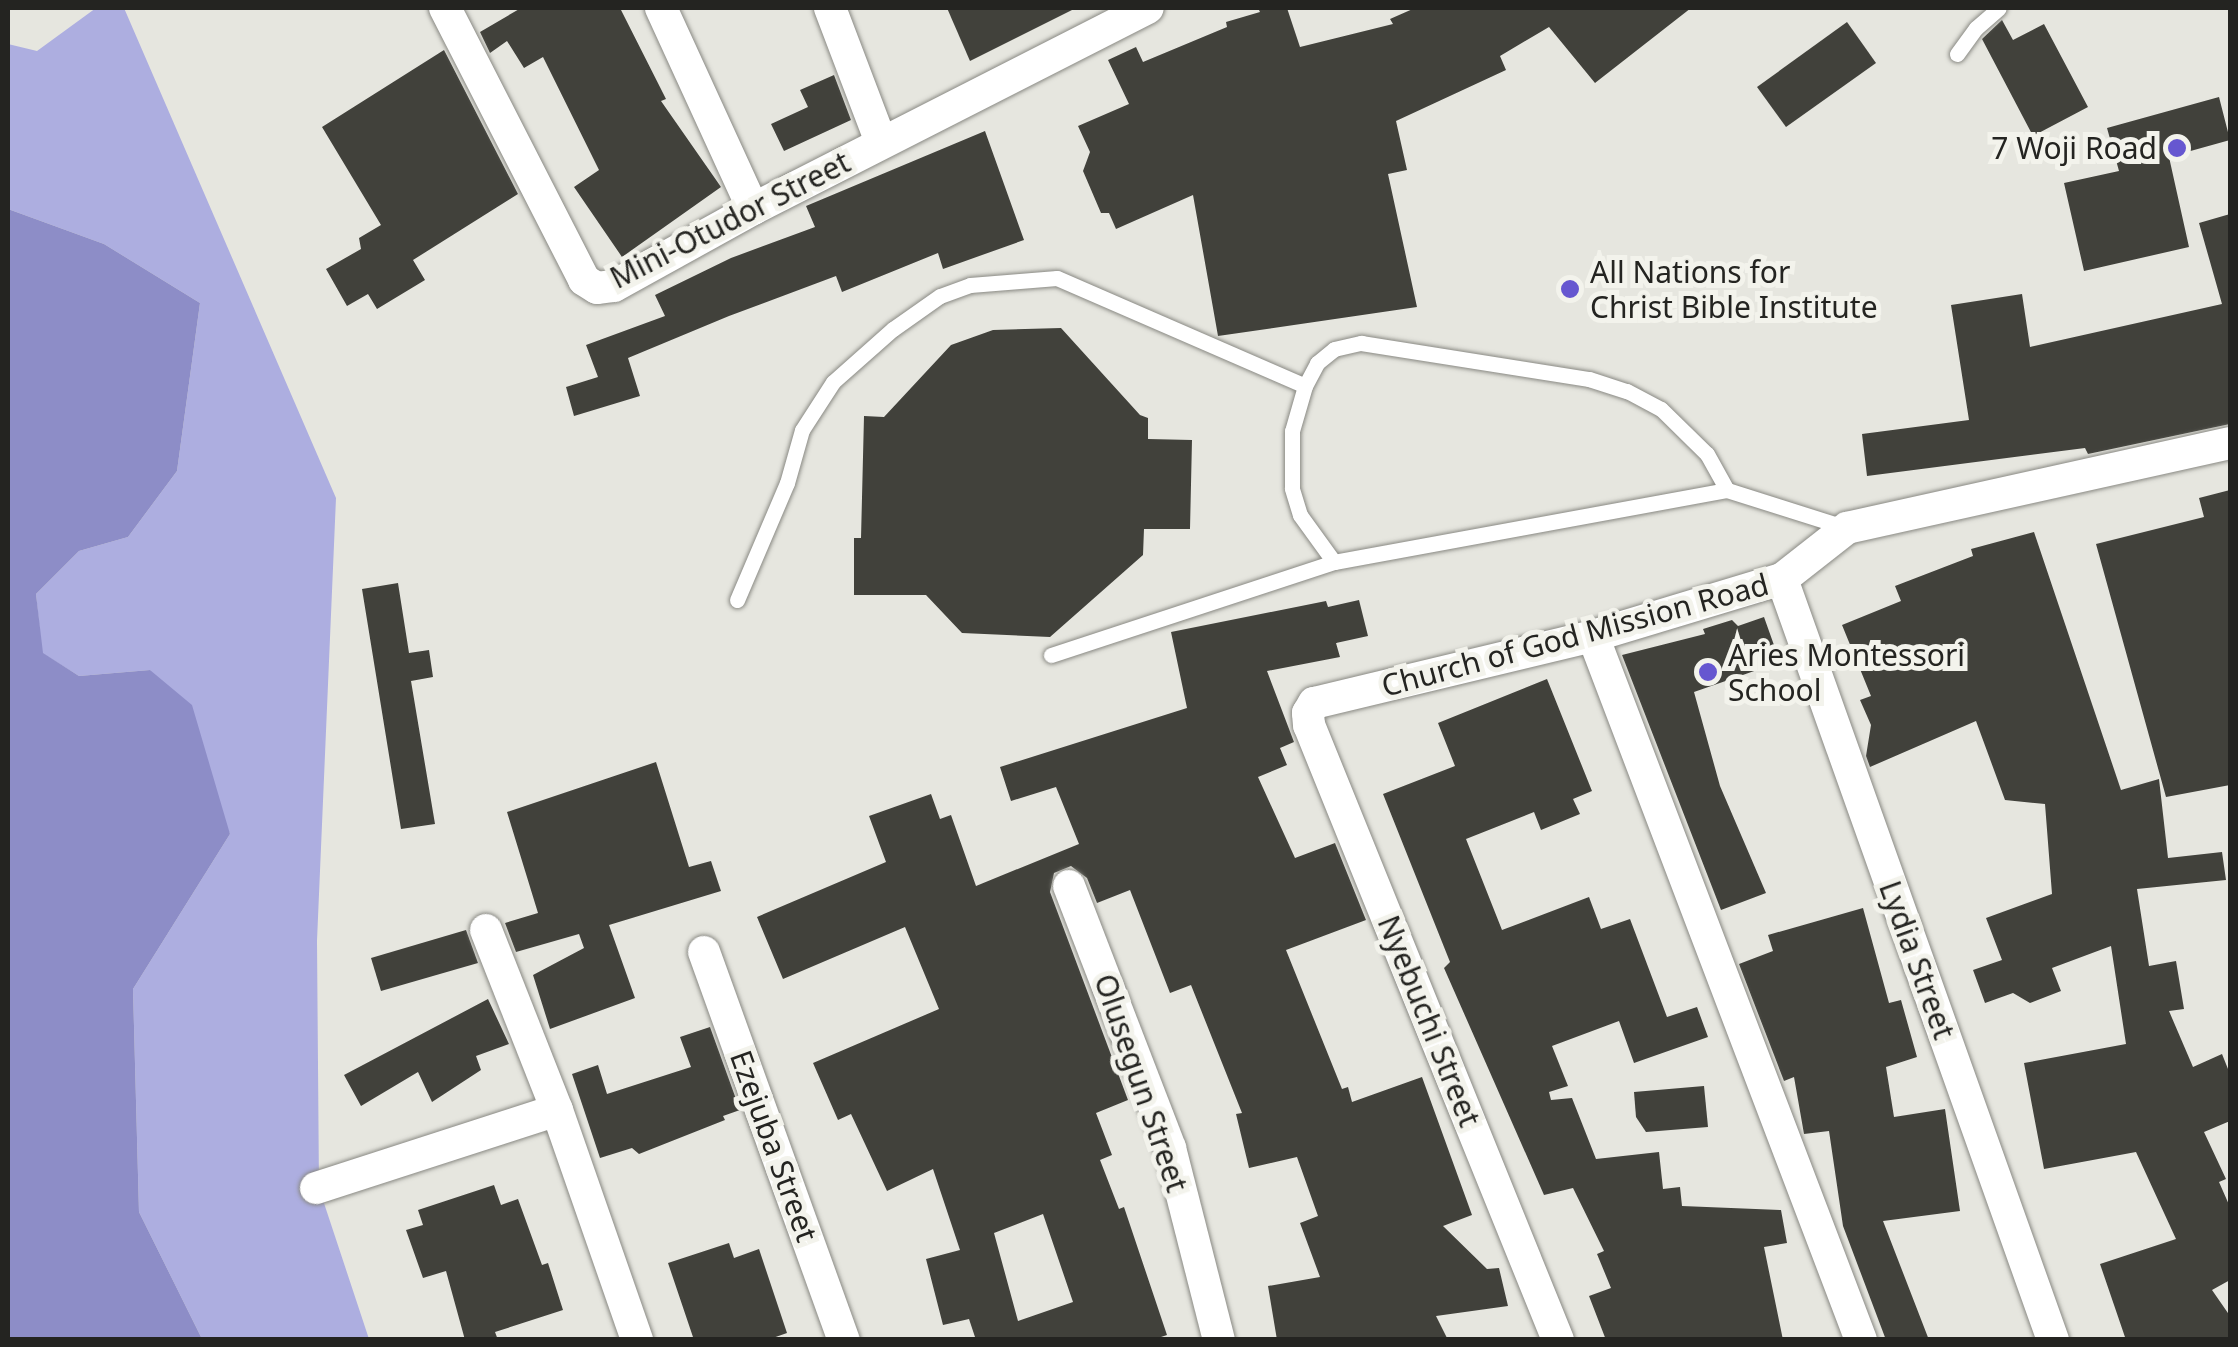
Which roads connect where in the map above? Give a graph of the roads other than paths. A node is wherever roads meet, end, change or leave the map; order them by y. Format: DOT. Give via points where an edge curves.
graph roads {
  1 [pos="445,8"];
  2 [pos="661,8"];
  3 [pos="830,8"];
  4 [pos="1148,8"];
  5 [pos="1999,8"];
  6 [pos="1958,54"];
  7 [pos="881,142"];
  8 [pos="753,208"];
  9 [pos="1304,386"];
  10 [pos="2230,443"];
  11 [pos="1726,490"];
  12 [pos="1847,528"];
  13 [pos="1334,562"];
  14 [pos="1782,580"];
  15 [pos="737,600"];
  16 [pos="1593,636"];
  17 [pos="1051,655"];
  18 [pos="1314,703"];
  19 [pos="1069,886"];
  20 [pos="486,930"];
  21 [pos="704,952"];
  22 [pos="557,1110"];
  23 [pos="316,1188"];
  24 [pos="637,1340"];
  25 [pos="844,1340"];
  26 [pos="1219,1340"];
  27 [pos="1558,1340"];
  28 [pos="1861,1340"];
  29 [pos="2052,1340"];
  1 -- 8 [label="street, Mini-Otudor Street" via="584,280 596,288 614,286"];
  2 -- 8 [label="street"];
  3 -- 7 [label="street"];
  4 -- 7 [label="street, Mini-Otudor Street"];
  5 -- 6 [label="lane"];
  7 -- 8 [label="street, Mini-Otudor Street"];
  9 -- 11 [label="lane" via="1334,350 1362,343 1589,378 1660,409 1706,454"];
  9 -- 13 [label="lane" via="1292,431 1292,488 1300,515"];
  9 -- 15 [label="lane" via="1057,278 984,282 940,296 833,382 802,430"];
  10 -- 12 [label="street, Church of God Mission Road"];
  11 -- 12 [label="lane"];
  11 -- 13 [label="lane"];
  12 -- 14 [label="street, Church of God Mission Road"];
  13 -- 17 [label="lane"];
  14 -- 16 [label="street, Church of God Mission Road"];
  14 -- 29 [label="street, Lydia Street"];
  16 -- 18 [label="street, Church of God Mission Road"];
  16 -- 28 [label="street"];
  18 -- 27 [label="street, Nyebuchi Street" via="1308,725"];
  19 -- 26 [label="street, Olusegun Street" via="1170,1148"];
  20 -- 22 [label="street"];
  21 -- 25 [label="street, Ezejuba Street"];
  22 -- 23 [label="street"];
  22 -- 24 [label="street"];
}
